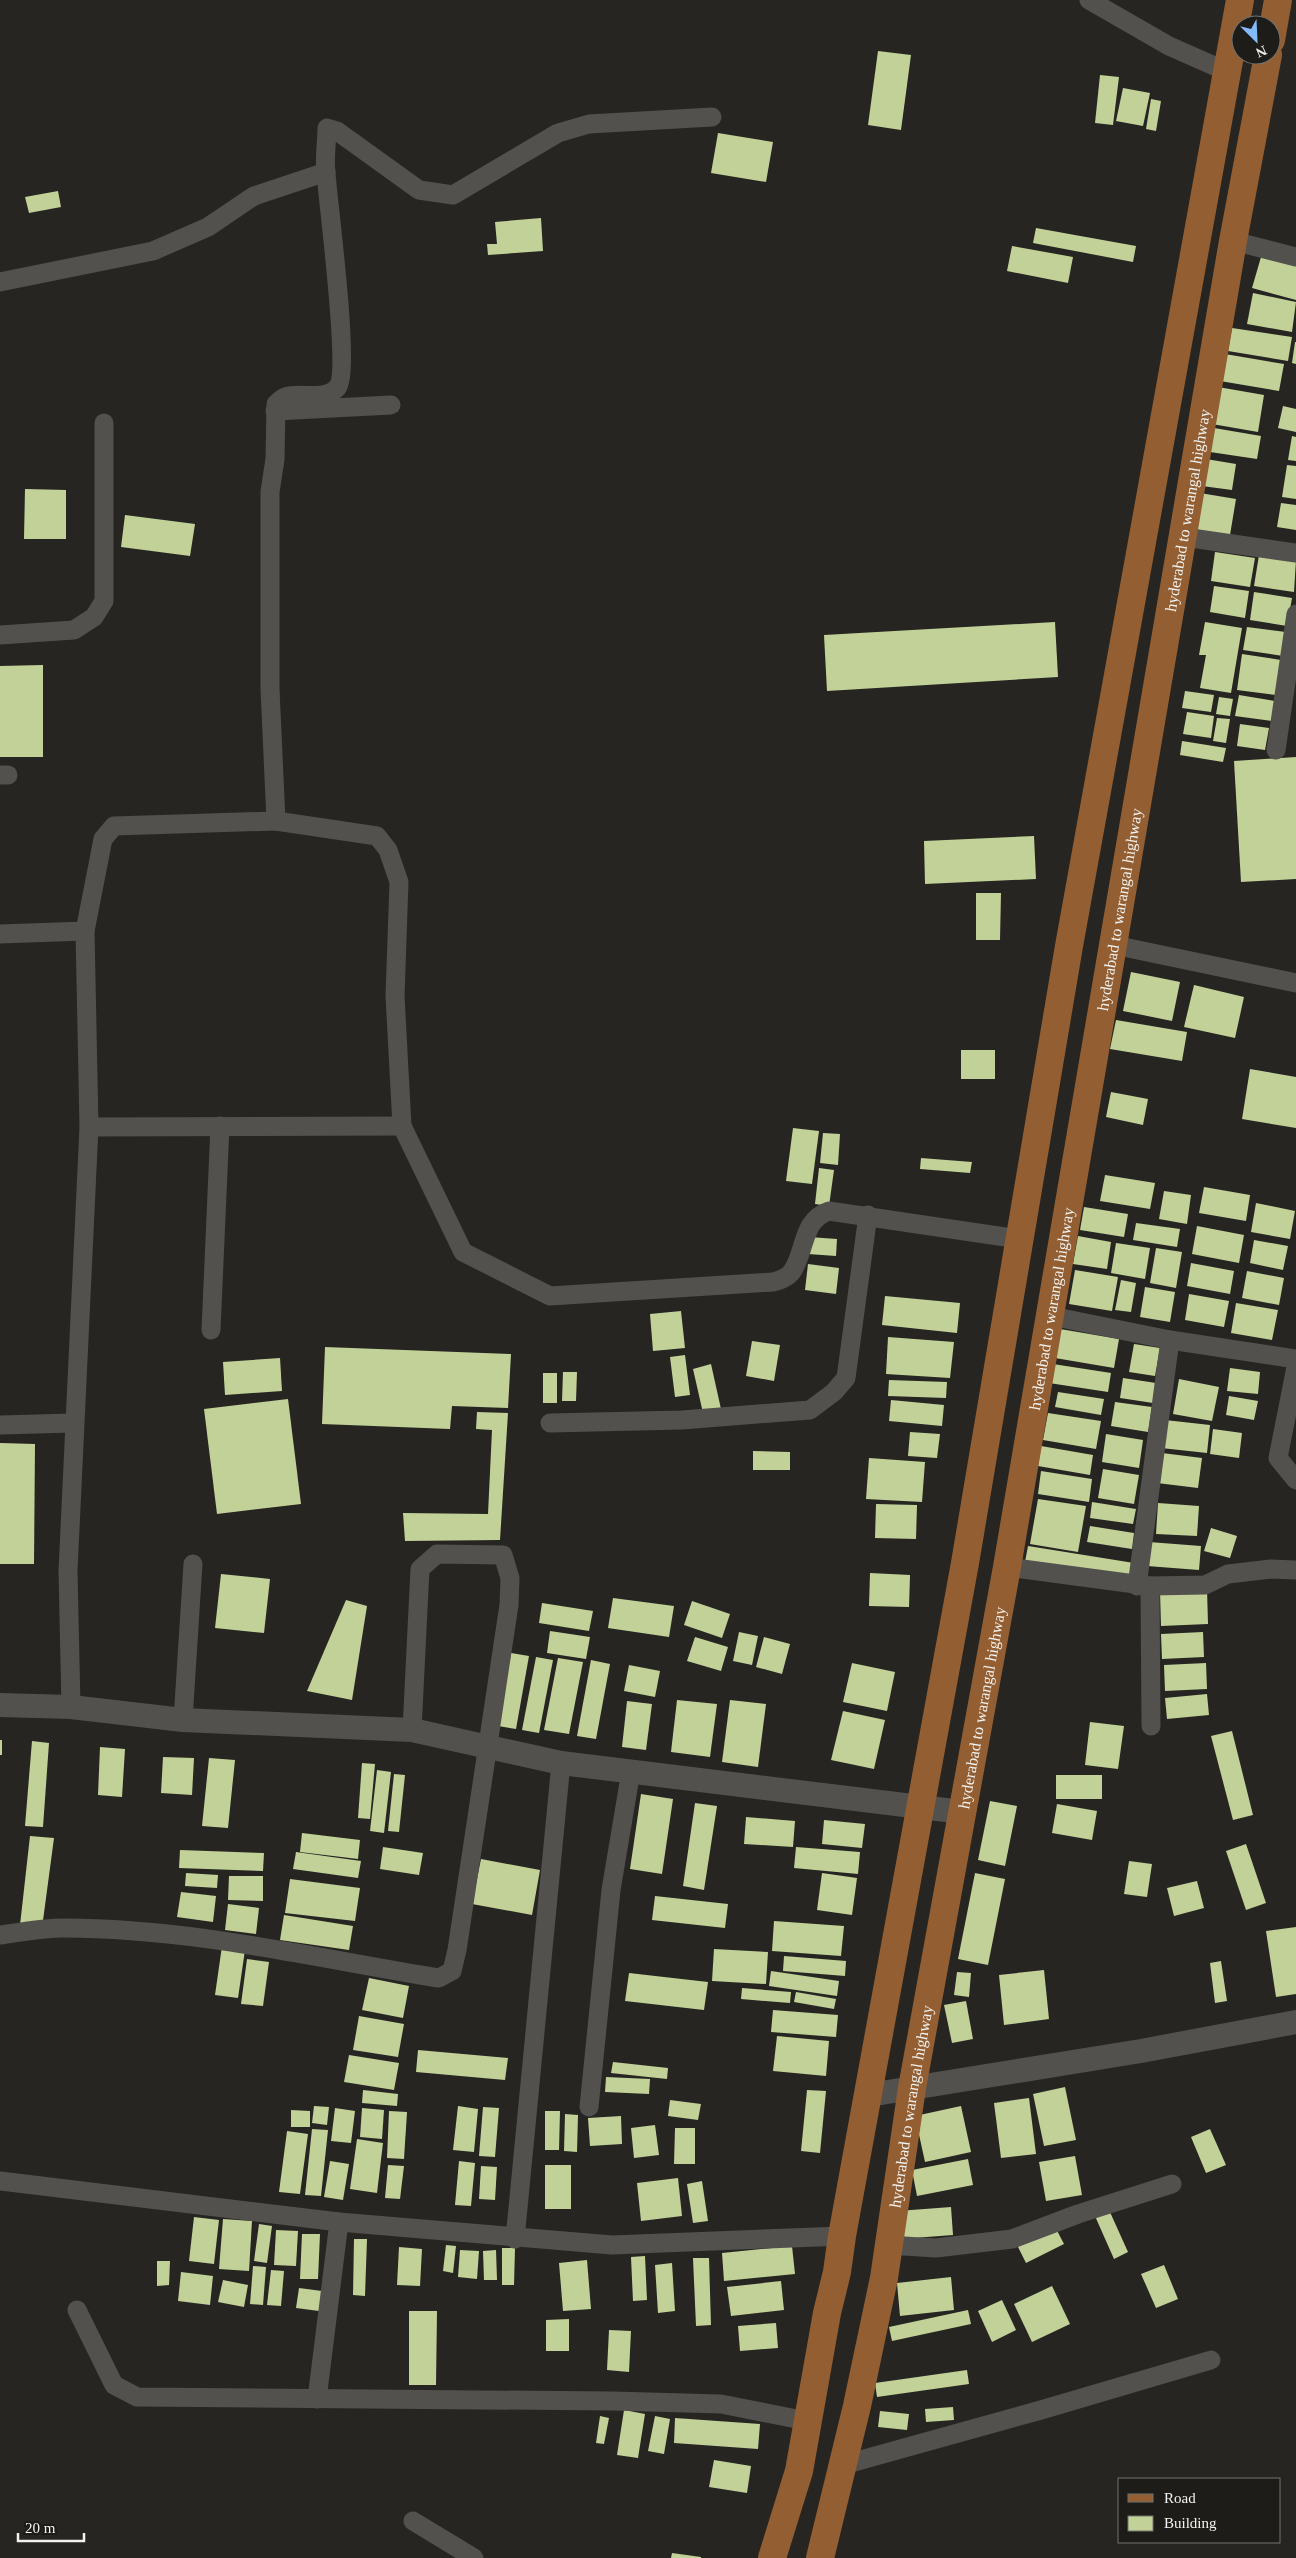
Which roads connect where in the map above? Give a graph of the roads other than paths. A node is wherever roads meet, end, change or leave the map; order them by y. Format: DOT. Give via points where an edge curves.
graph roads {
  1 [pos="1089,0"];
  2 [pos="1240,0"];
  3 [pos="1278,0"];
  4 [pos="1275,15"];
  5 [pos="1266,65"];
  6 [pos="1228,72"];
  7 [pos="712,117"];
  8 [pos="326,172"];
  9 [pos="1233,241"];
  10 [pos="1296,257"];
  11 [pos="0,282"];
  12 [pos="391,405"];
  13 [pos="275,411"];
  14 [pos="104,423"];
  15 [pos="1184,537"];
  16 [pos="1296,553"];
  17 [pos="1296,614"];
  18 [pos="0,635"];
  19 [pos="1276,750"];
  20 [pos="276,821"];
  21 [pos="86,931"];
  22 [pos="0,934"];
  23 [pos="1114,946"];
  24 [pos="1296,983"];
  25 [pos="220,1126"];
  26 [pos="402,1126"];
  27 [pos="89,1127"];
  28 [pos="868,1215"];
  29 [pos="1019,1239"];
  30 [pos="1051,1316"];
  31 [pos="211,1330"];
  32 [pos="1170,1340"];
  33 [pos="1296,1359"];
  34 [pos="1296,1367"];
  35 [pos="73,1423"];
  36 [pos="550,1423"];
  37 [pos="0,1425"];
  38 [pos="1296,1480"];
  39 [pos="193,1564"];
  40 [pos="1007,1567"];
  41 [pos="1296,1570"];
  42 [pos="1144,1586"];
  43 [pos="0,1705"];
  44 [pos="72,1707"];
  45 [pos="184,1720"];
  46 [pos="1151,1726"];
  47 [pos="412,1730"];
  48 [pos="489,1746"];
  49 [pos="561,1763"];
  50 [pos="631,1771"];
  51 [pos="920,1809"];
  52 [pos="962,1812"];
  53 [pos="0,1935"];
  54 [pos="1296,2022"];
  55 [pos="912,2088"];
  56 [pos="869,2096"];
  57 [pos="589,2107"];
  58 [pos="0,2181"];
  59 [pos="1172,2184"];
  60 [pos="340,2222"];
  61 [pos="842,2236"];
  62 [pos="515,2238"];
  63 [pos="888,2246"];
  64 [pos="77,2310"];
  65 [pos="1211,2360"];
  66 [pos="317,2399"];
  67 [pos="807,2421"];
  68 [pos="843,2464"];
  69 [pos="413,2521"];
  70 [pos="474,2558"];
  71 [pos="772,2558"];
  72 [pos="820,2558"];
  1 -- 6 [label="street" via="1170,46"];
  2 -- 6 [label="main road"];
  3 -- 4 [label="main road"];
  5 -- 9 [label="main road, hyderabad to warangal highway"];
  6 -- 29 [label="main road" via="1140,542"];
  7 -- 8 [label="street" via="589,124 566,131 453,196 419,190 337,131 327,128"];
  8 -- 11 [label="street" via="254,196 208,227 153,251"];
  8 -- 13 [label="street" via="341,379 337,388 330,392 285,397 276,404"];
  9 -- 10 [label="street"];
  9 -- 15 [label="main road, hyderabad to warangal highway"];
  12 -- 13 [label="street"];
  13 -- 20 [label="street" via="275,459 270,492 270,643"];
  14 -- 18 [label="street" via="104,601 94,617 74,630"];
  15 -- 16 [label="street"];
  15 -- 23 [label="main road, hyderabad to warangal highway"];
  17 -- 19 [label="street"];
  20 -- 21 [label="street" via="114,826 103,839"];
  20 -- 26 [label="street" via="377,836 388,850 399,882 394,996"];
  21 -- 22 [label="street"];
  21 -- 27 [label="street"];
  23 -- 24 [label="street"];
  23 -- 30 [label="main road, hyderabad to warangal highway"];
  25 -- 26 [label="street"];
  25 -- 27 [label="street"];
  25 -- 31 [label="street"];
  26 -- 28 [label="street" via="463,1252 550,1296 773,1282 785,1278 793,1270 809,1228 819,1214 830,1211"];
  27 -- 35 [label="street"];
  28 -- 29 [label="street"];
  28 -- 36 [label="street" via="846,1378 810,1410 682,1420"];
  29 -- 51 [label="main road"];
  30 -- 32 [label="street"];
  30 -- 40 [label="main road, hyderabad to warangal highway"];
  32 -- 33 [label="street"];
  32 -- 42 [label="street"];
  34 -- 38 [label="street" via="1278,1458"];
  35 -- 37 [label="street"];
  35 -- 44 [label="street" via="68,1571"];
  39 -- 45 [label="street"];
  40 -- 42 [label="street"];
  40 -- 52 [label="main road, hyderabad to warangal highway"];
  41 -- 42 [label="street" via="1228,1574 1205,1585"];
  42 -- 46 [label="street"];
  43 -- 44 [label="street"];
  44 -- 45 [label="street"];
  45 -- 47 [label="street"];
  47 -- 48 [label="street"];
  47 -- 48 [label="street" via="420,1569 437,1554 503,1555 510,1578 509,1605"];
  48 -- 49 [label="street"];
  48 -- 53 [label="street" via="452,1971 445,1977 218,1941 141,1933 63,1928"];
  49 -- 50 [label="street"];
  49 -- 62 [label="street"];
  50 -- 51 [label="street"];
  50 -- 57 [label="street" via="611,1890"];
  51 -- 52 [label="street"];
  51 -- 56 [label="main road"];
  52 -- 55 [label="main road, hyderabad to warangal highway"];
  54 -- 55 [label="street"];
  55 -- 56 [label="street"];
  55 -- 63 [label="main road, hyderabad to warangal highway"];
  56 -- 61 [label="main road"];
  58 -- 60 [label="street"];
  59 -- 63 [label="street" via="1012,2239 936,2248"];
  60 -- 62 [label="street"];
  60 -- 66 [label="street"];
  61 -- 62 [label="street" via="612,2245"];
  61 -- 67 [label="main road"];
  63 -- 68 [label="main road, hyderabad to warangal highway" via="884,2278"];
  64 -- 66 [label="street" via="114,2385 137,2397"];
  65 -- 68 [label="street"];
  66 -- 67 [label="street" via="613,2400 721,2404"];
  67 -- 71 [label="main road" via="799,2471"];
  68 -- 72 [label="main road, hyderabad to warangal highway"];
  69 -- 70 [label="street"];
}
